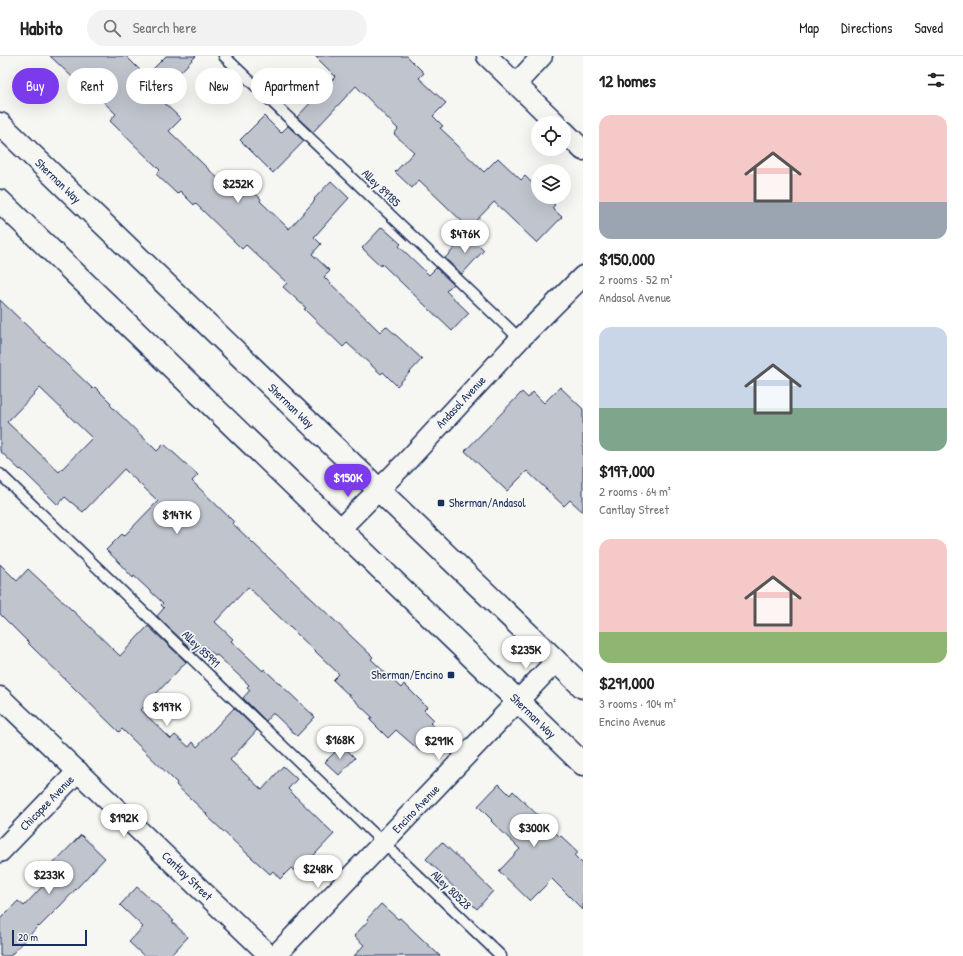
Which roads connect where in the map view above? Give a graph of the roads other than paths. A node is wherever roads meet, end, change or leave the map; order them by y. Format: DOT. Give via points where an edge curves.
graph roads {
  1 [pos="224,56"];
  2 [pos="487,56"];
  3 [pos="542,56"];
  4 [pos="516,84"];
  5 [pos="549,116"];
  6 [pos="0,124"];
  7 [pos="571,138"];
  8 [pos="583,150"];
  9 [pos="0,201"];
  10 [pos="583,276"];
  11 [pos="520,339"];
  12 [pos="0,474"];
  13 [pos="378,490"];
  14 [pos="340,529"];
  15 [pos="556,662"];
  16 [pos="583,687"];
  17 [pos="0,697"];
  18 [pos="518,701"];
  19 [pos="583,764"];
  20 [pos="78,771"];
  21 [pos="383,843"];
  22 [pos="0,852"];
  23 [pos="270,956"];
  24 [pos="275,956"];
  25 [pos="501,956"];
  1 -- 11 [label="lane, Alley 89185"];
  2 -- 4 [label="street"];
  3 -- 4 [label="street"];
  4 -- 5 [label="street"];
  6 -- 13 [label="main road, Sherman Way"];
  7 -- 8 [label="street"];
  9 -- 14 [label="main road, Sherman Way"];
  10 -- 11 [label="street, Andasol Avenue"];
  11 -- 13 [label="street, Andasol Avenue"];
  12 -- 21 [label="lane, Alley 85991"];
  13 -- 14 [label="street, Andasol Avenue"];
  13 -- 15 [label="main road, Sherman Way"];
  14 -- 18 [label="main road, Sherman Way"];
  15 -- 16 [label="main road, Sherman Way"];
  15 -- 18 [label="street, Encino Avenue"];
  17 -- 20 [label="street, Cantlay Street"];
  18 -- 19 [label="main road, Sherman Way"];
  18 -- 21 [label="street, Encino Avenue"];
  20 -- 22 [label="street, Chicopee Avenue"];
  20 -- 23 [label="street, Cantlay Street"];
  21 -- 24 [label="street, Encino Avenue"];
  21 -- 25 [label="lane, Alley 80528"];
}
